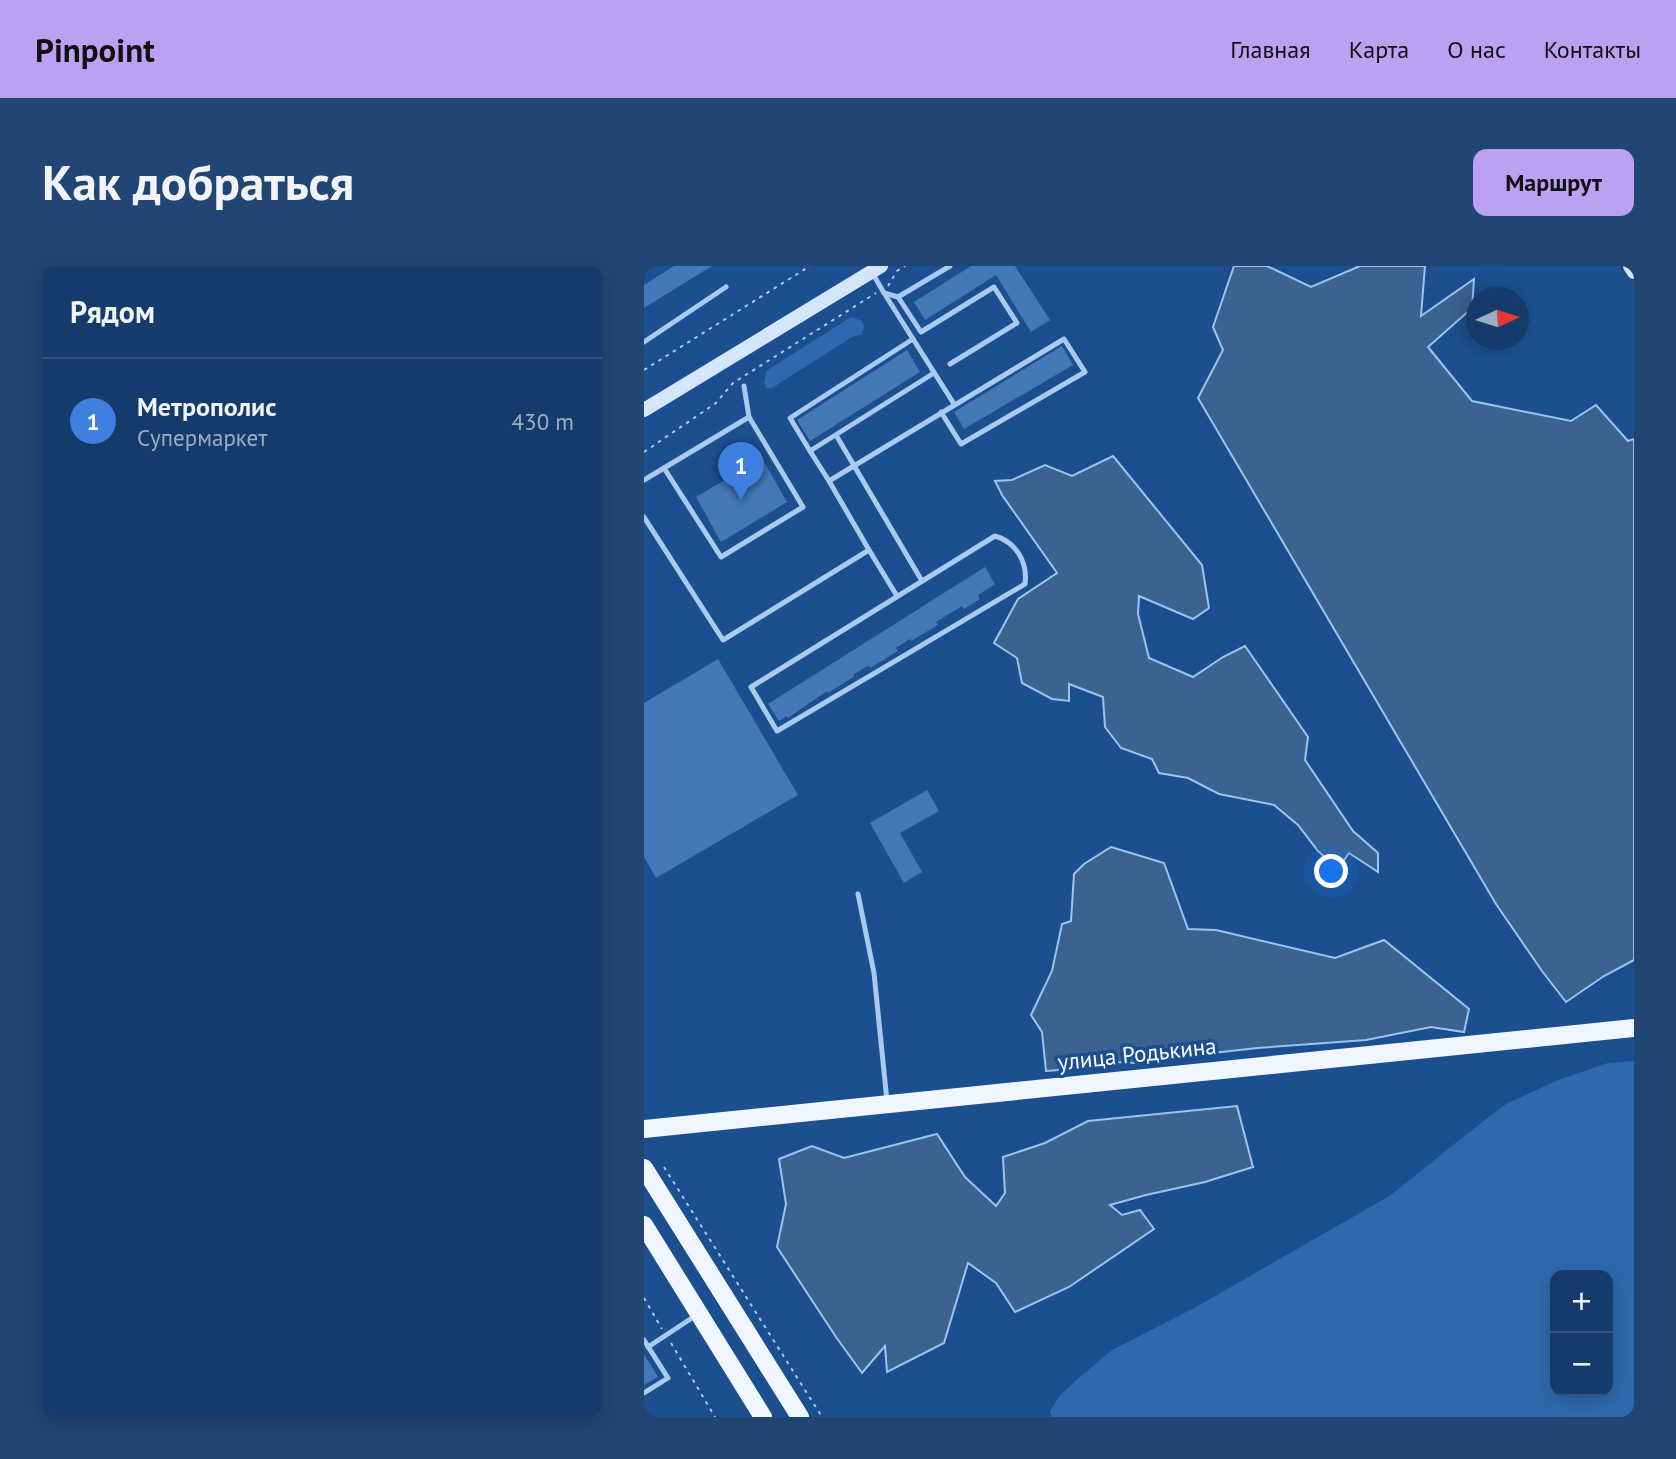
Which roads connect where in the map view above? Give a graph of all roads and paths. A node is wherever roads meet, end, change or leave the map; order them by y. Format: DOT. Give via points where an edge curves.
graph roads {
  1 [pos="810,266"];
  2 [pos="905,266"];
  3 [pos="950,266"];
  4 [pos="876,269"];
  5 [pos="726,287"];
  6 [pos="884,293"];
  7 [pos="898,298"];
  8 [pos="913,339"];
  9 [pos="644,342"];
  10 [pos="950,364"];
  11 [pos="644,370"];
  12 [pos="934,373"];
  13 [pos="744,386"];
  14 [pos="646,403"];
  15 [pos="954,404"];
  16 [pos="941,412"];
  17 [pos="748,417"];
  18 [pos="836,435"];
  19 [pos="810,451"];
  20 [pos="644,452"];
  21 [pos="854,465"];
  22 [pos="664,468"];
  23 [pos="644,480"];
  24 [pos="829,481"];
  25 [pos="644,517"];
  26 [pos="869,550"];
  27 [pos="922,581"];
  28 [pos="897,596"];
  29 [pos="858,894"];
  30 [pos="1634,1028"];
  31 [pos="887,1104"];
  32 [pos="644,1129"];
  33 [pos="664,1167"];
  34 [pos="644,1168"];
  35 [pos="644,1225"];
  36 [pos="649,1245"];
  37 [pos="644,1298"];
  38 [pos="699,1314"];
  39 [pos="666,1335"];
  40 [pos="644,1340"];
  41 [pos="648,1347"];
  42 [pos="644,1393"];
  43 [pos="715,1417"];
  44 [pos="763,1417"];
  45 [pos="800,1417"];
  46 [pos="822,1417"];
  1 -- 11 [label="path"];
  2 -- 6 [label="path"];
  3 -- 7 [label="lane"];
  4 -- 6 [label="lane"];
  4 -- 14 [label="street"];
  5 -- 9 [label="lane"];
  6 -- 7 [label="lane"];
  6 -- 8 [label="lane"];
  6 -- 20 [label="path" via="877,293 733,383 716,403"];
  7 -- 10 [label="lane" via="921,332 994,287 1017,323"];
  8 -- 12 [label="lane"];
  8 -- 19 [label="lane" via="790,418"];
  12 -- 15 [label="lane"];
  12 -- 18 [label="lane"];
  13 -- 17 [label="lane"];
  15 -- 16 [label="lane"];
  15 -- 16 [label="lane" via="1064,339 1085,372 961,444"];
  16 -- 21 [label="lane"];
  17 -- 22 [label="lane"];
  17 -- 22 [label="lane" via="803,507 721,557"];
  18 -- 19 [label="lane"];
  18 -- 21 [label="lane"];
  19 -- 24 [label="lane"];
  21 -- 24 [label="lane"];
  21 -- 27 [label="lane"];
  22 -- 23 [label="lane"];
  24 -- 26 [label="lane"];
  25 -- 26 [label="lane" via="723,640"];
  26 -- 28 [label="lane"];
  27 -- 28 [label="lane"];
  27 -- 28 [label="lane" via="995,536 1020,554 1027,573 1025,584 777,732 751,687"];
  29 -- 31 [label="lane" via="874,973"];
  30 -- 31 [label="main road, улица Родькина"];
  31 -- 32 [label="main road, улица Родькина"];
  33 -- 46 [label="path"];
  34 -- 45 [label="main road"];
  35 -- 36 [label="main road"];
  36 -- 38 [label="main road"];
  37 -- 39 [label="path"];
  38 -- 39 [label="lane"];
  38 -- 44 [label="main road"];
  39 -- 41 [label="lane"];
  39 -- 43 [label="path"];
  40 -- 41 [label="lane"];
  41 -- 42 [label="lane" via="668,1378"];
}
